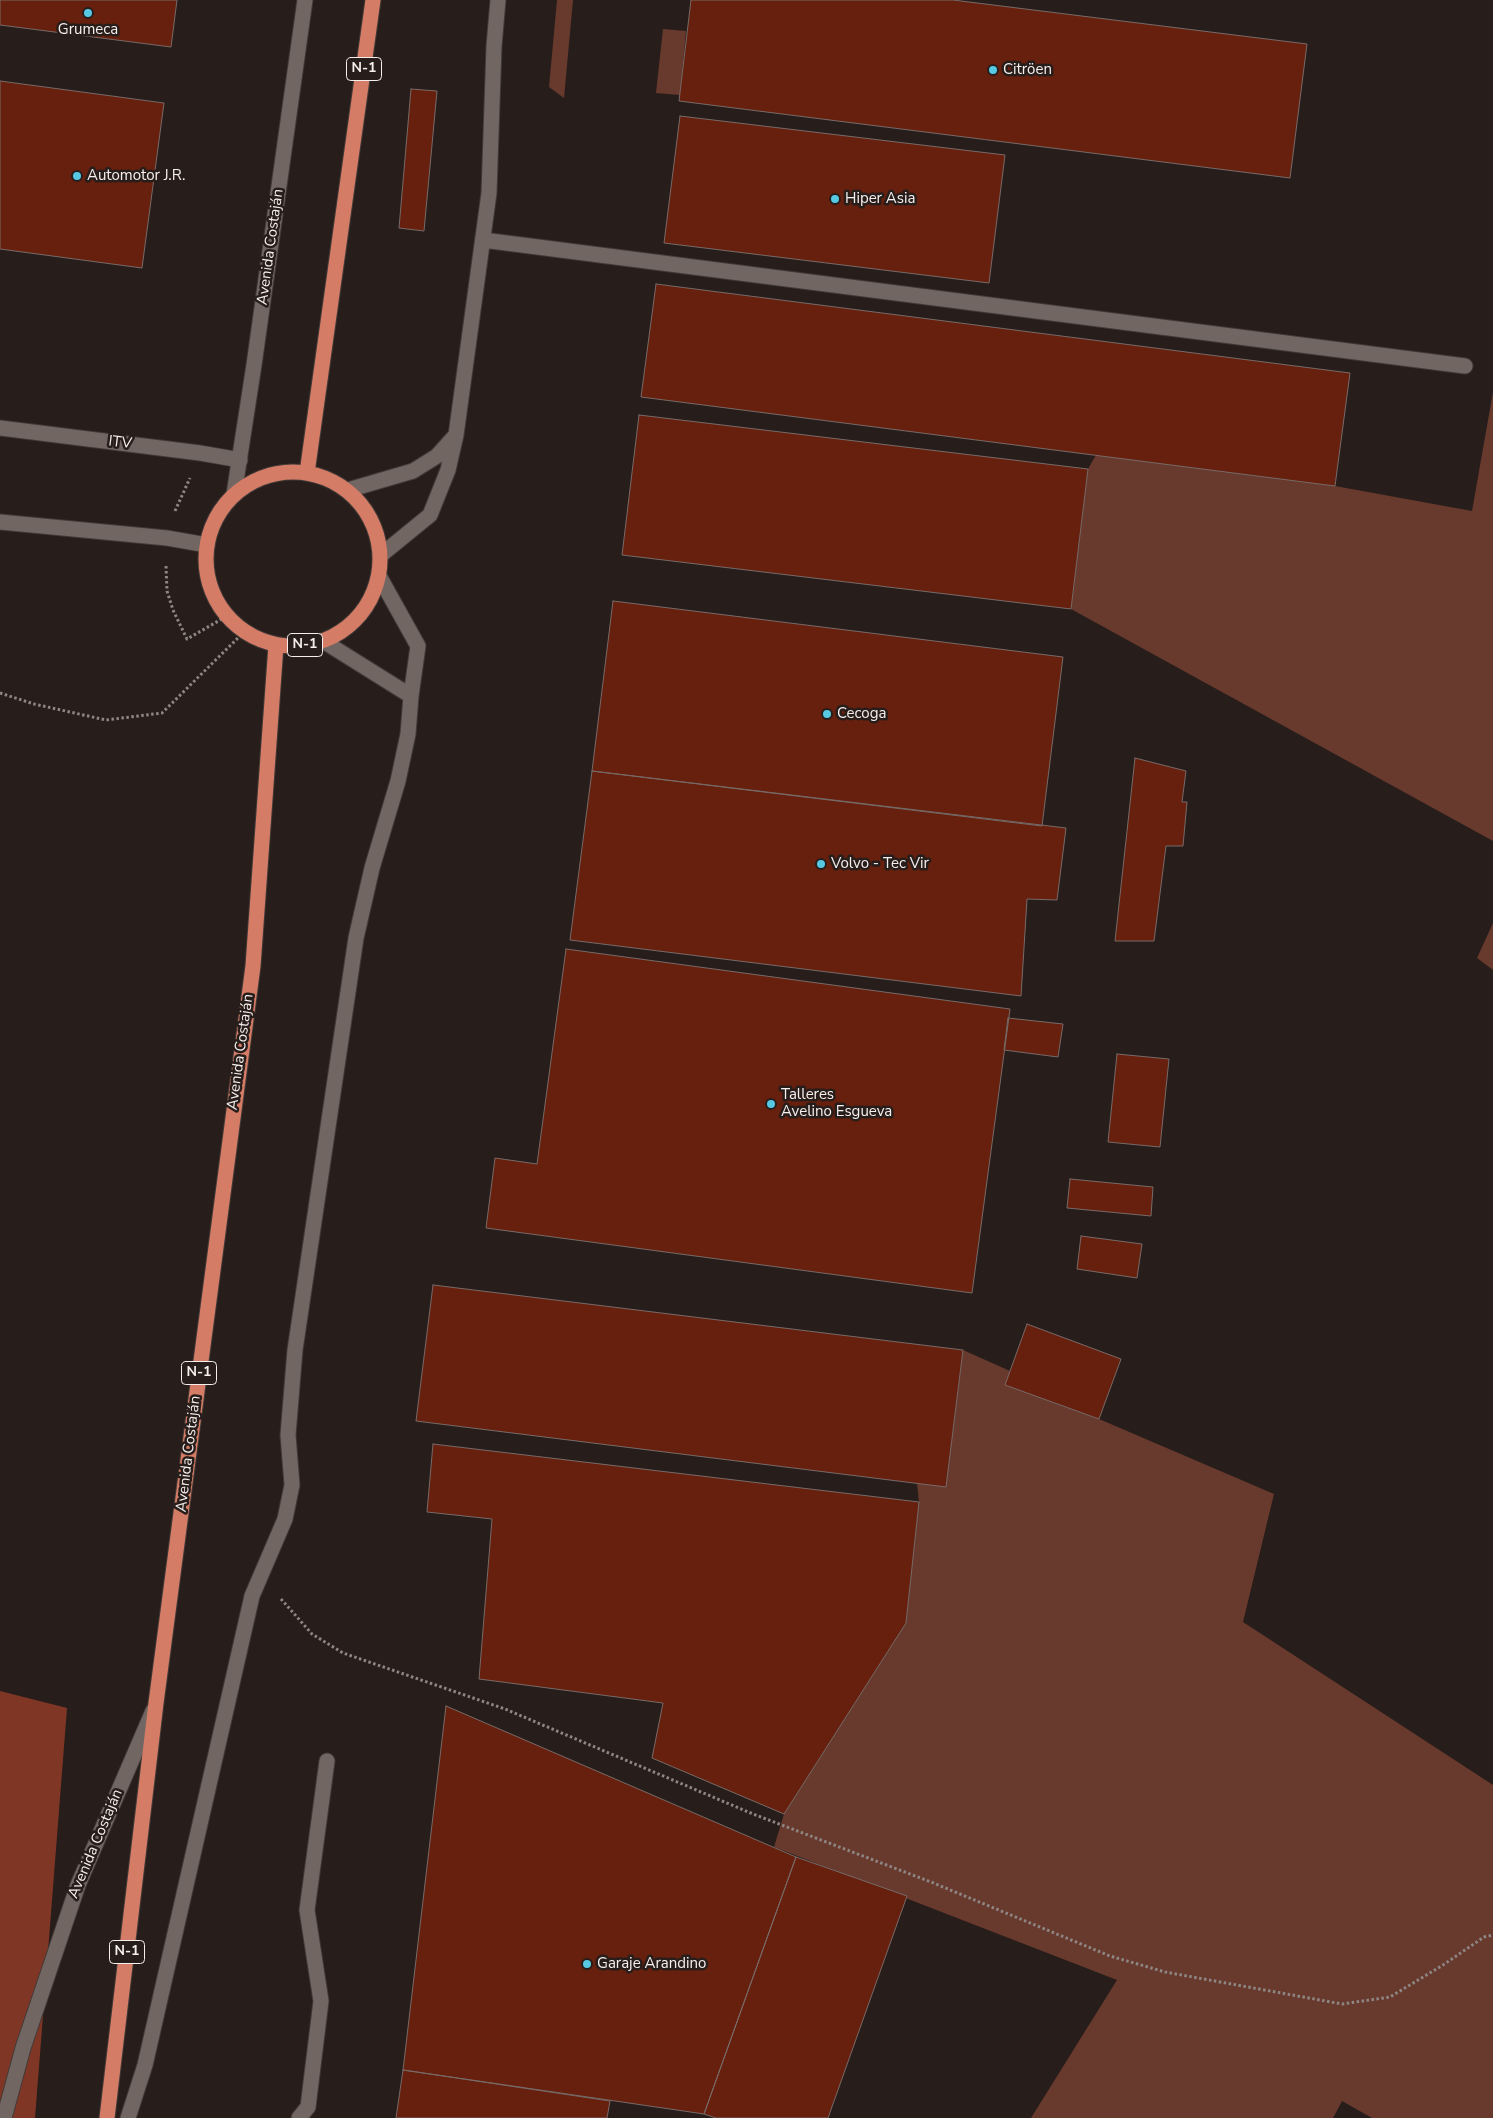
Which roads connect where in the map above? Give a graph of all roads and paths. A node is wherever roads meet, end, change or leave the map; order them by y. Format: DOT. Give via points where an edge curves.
graph roads {
  1 [pos="305,0"];
  2 [pos="373,0"];
  3 [pos="498,0"];
  4 [pos="483,240"];
  5 [pos="1465,366"];
  6 [pos="0,428"];
  7 [pos="456,435"];
  8 [pos="200,453"];
  9 [pos="240,460"];
  10 [pos="307,473"];
  11 [pos="348,490"];
  12 [pos="234,494"];
  13 [pos="0,522"];
  14 [pos="168,538"];
  15 [pos="207,545"];
  16 [pos="381,555"];
  17 [pos="379,576"];
  18 [pos="227,616"];
  19 [pos="244,632"];
  20 [pos="323,641"];
  21 [pos="276,644"];
  22 [pos="0,693"];
  23 [pos="411,696"];
  24 [pos="261,1576"];
  25 [pos="156,1703"];
  26 [pos="327,1760"];
  27 [pos="1493,1935"];
  28 [pos="4,2118"];
  29 [pos="107,2118"];
  30 [pos="128,2118"];
  31 [pos="298,2118"];
  1 -- 9 [label="street, Avenida Costaján"];
  2 -- 10 [label="highway, N-1"];
  3 -- 4 [label="street" via="489,193"];
  4 -- 5 [label="street"];
  4 -- 7 [label="street"];
  6 -- 8 [label="street, ITV"];
  7 -- 11 [label="street" via="436,456 413,471"];
  7 -- 16 [label="street" via="448,470 430,515"];
  8 -- 9 [label="street, ITV"];
  8 -- 14 [label="path" via="170,524"];
  9 -- 12 [label="street, Avenida Costaján"];
  10 -- 11 [label="highway, N-1" via="328,479"];
  10 -- 12 [label="highway, N-1" via="281,472 256,480"];
  11 -- 16 [label="highway, N-1" via="365,509 376,531"];
  12 -- 15 [label="highway, N-1" via="215,519"];
  13 -- 14 [label="street"];
  14 -- 15 [label="street"];
  14 -- 18 [label="path" via="166,591 187,639"];
  15 -- 18 [label="highway, N-1" via="205,564 209,583"];
  16 -- 17 [label="highway, N-1"];
  17 -- 20 [label="highway, N-1" via="369,603 349,626"];
  17 -- 23 [label="street" via="418,646"];
  18 -- 19 [label="highway, N-1"];
  19 -- 21 [label="highway, N-1"];
  19 -- 22 [label="path" via="162,713 106,720"];
  20 -- 21 [label="highway, N-1" via="300,646"];
  20 -- 23 [label="street"];
  21 -- 25 [label="highway, Avenida Costaján / N-1" via="253,966"];
  23 -- 24 [label="street" via="400,772 372,868 354,948 295,1350 288,1435 292,1485 285,1519"];
  24 -- 27 [label="path" via="312,1634 343,1653 505,1709 753,1814 931,1882 1110,1956 1165,1972 1342,2004 1390,1997 1444,1966 1484,1937"];
  24 -- 30 [label="street" via="252,1596 144,2065"];
  25 -- 28 [label="street, Avenida Costaján" via="78,1885 23,2048"];
  25 -- 29 [label="highway, Avenida Costaján / N-1"];
  26 -- 31 [label="street" via="307,1910 321,2001 308,2107"];
}
